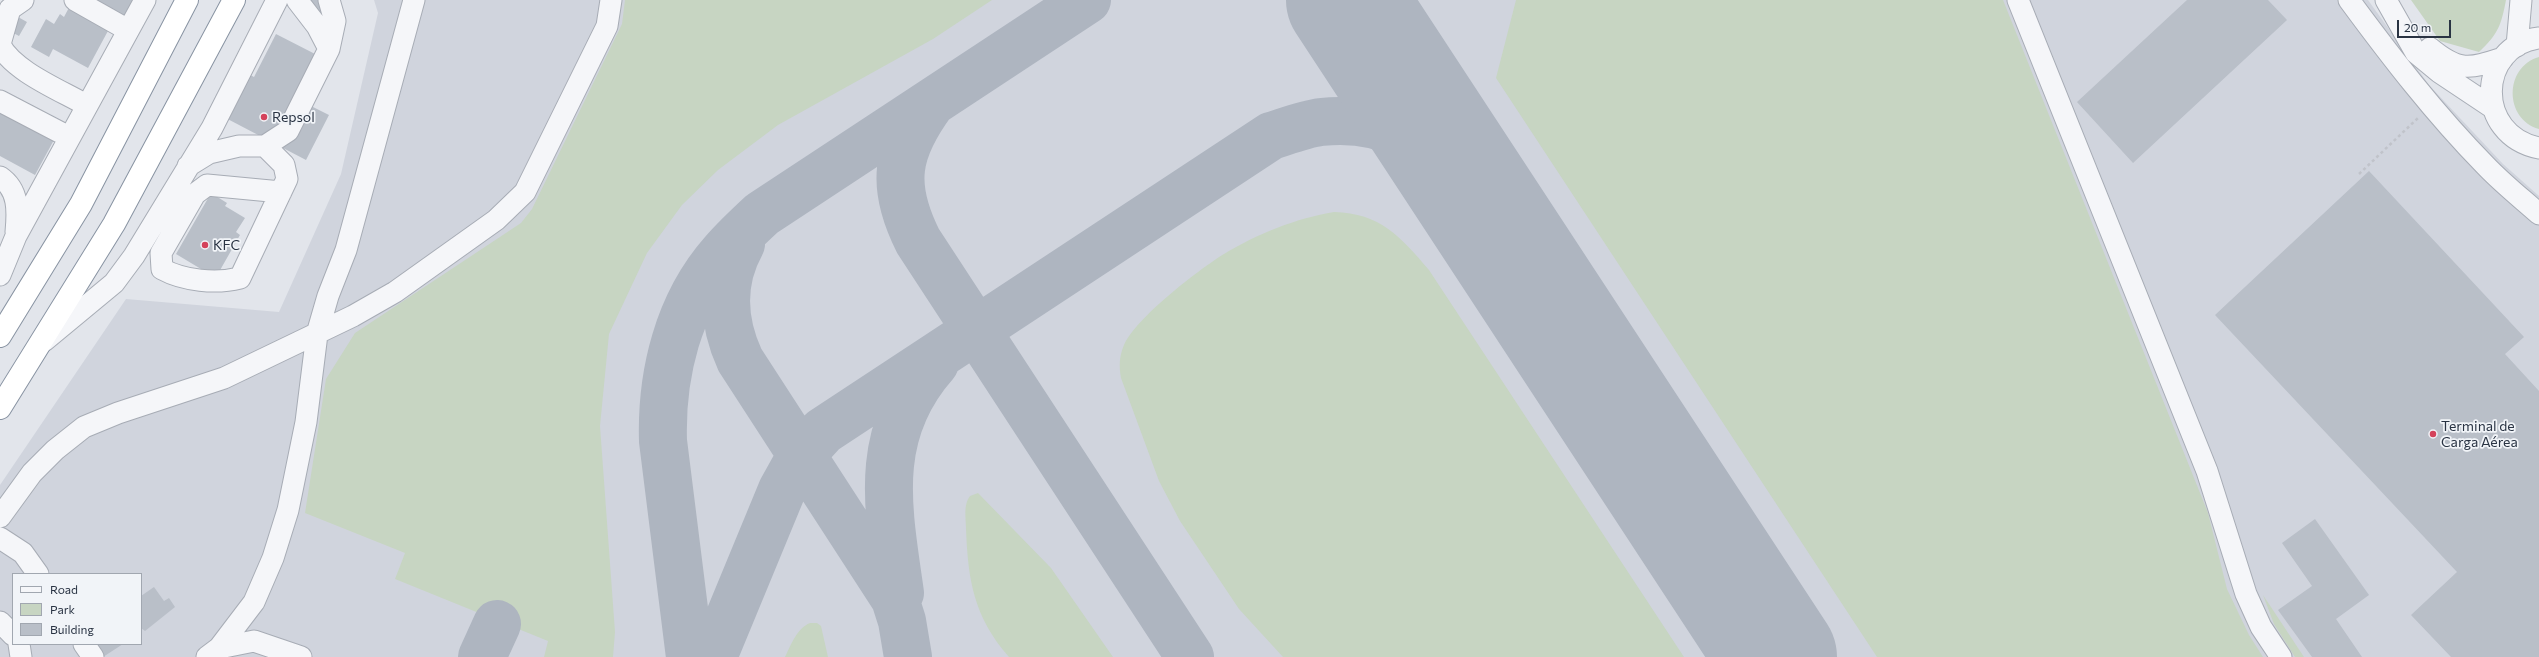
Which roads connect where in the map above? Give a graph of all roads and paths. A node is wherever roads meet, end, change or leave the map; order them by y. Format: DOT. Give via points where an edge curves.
graph roads {
  1 [pos="23,0"];
  2 [pos="75,0"];
  3 [pos="145,0"];
  4 [pos="187,0"];
  5 [pos="234,0"];
  6 [pos="277,0"];
  7 [pos="297,0"];
  8 [pos="329,0"];
  9 [pos="414,0"];
  10 [pos="610,0"];
  11 [pos="2018,0"];
  12 [pos="2349,0"];
  13 [pos="2521,0"];
  14 [pos="2390,6"];
  15 [pos="128,30"];
  16 [pos="2539,38"];
  17 [pos="0,45"];
  18 [pos="329,48"];
  19 [pos="2510,52"];
  20 [pos="0,101"];
  21 [pos="86,105"];
  22 [pos="2493,108"];
  23 [pos="2420,117"];
  24 [pos="69,137"];
  25 [pos="265,146"];
  26 [pos="2535,151"];
  27 [pos="188,166"];
  28 [pos="2359,174"];
  29 [pos="0,177"];
  30 [pos="281,192"];
  31 [pos="2539,214"];
  32 [pos="16,236"];
  33 [pos="0,275"];
  34 [pos="317,334"];
  35 [pos="0,336"];
  36 [pos="42,343"];
  37 [pos="0,408"];
  38 [pos="0,517"];
  39 [pos="0,538"];
  40 [pos="37,573"];
  41 [pos="0,622"];
  42 [pos="12,633"];
  43 [pos="17,645"];
  44 [pos="17,645"];
  45 [pos="85,645"];
  46 [pos="213,652"];
  47 [pos="14,657"];
  48 [pos="21,657"];
  49 [pos="93,657"];
  50 [pos="301,657"];
  51 [pos="2281,657"];
  1 -- 17 [label="street" via="10,10"];
  2 -- 15 [label="street"];
  3 -- 15 [label="street"];
  4 -- 35 [label="highway" via="81,204"];
  5 -- 36 [label="highway" via="114,224"];
  6 -- 27 [label="street" via="212,128"];
  7 -- 18 [label="street" via="317,26"];
  8 -- 18 [label="street" via="335,21"];
  9 -- 34 [label="street" via="346,250 330,290"];
  10 -- 34 [label="street" via="607,26 525,192 496,220 448,256 395,292"];
  11 -- 51 [label="street" via="2207,471 2246,594 2261,627"];
  12 -- 31 [label="street" via="2393,60 2447,123 2486,166"];
  13 -- 19 [label="street"];
  14 -- 19 [label="street" via="2448,63 2475,67"];
  14 -- 22 [label="street" via="2416,53 2439,72"];
  15 -- 21 [label="street"];
  16 -- 19 [label="street"];
  17 -- 21 [label="street" via="5,56"];
  18 -- 25 [label="street" via="288,131"];
  19 -- 22 [label="street" via="2494,74 2490,91"];
  20 -- 24 [label="street"];
  21 -- 24 [label="street"];
  22 -- 26 [label="street" via="2500,124 2512,137"];
  23 -- 28 [label="path"];
  24 -- 32 [label="street"];
  25 -- 27 [label="street" via="239,146 209,154"];
  25 -- 30 [label="street" via="284,165 287,179"];
  27 -- 36 [label="street" via="146,237 114,283"];
  29 -- 32 [label="street" via="15,194 18,214"];
  30 -- 30 [label="street" via="207,185 194,194 161,253 162,269 175,276 224,282 240,278"];
  32 -- 33 [label="street"];
  34 -- 38 [label="street" via="224,378 84,427 32,473"];
  34 -- 46 [label="street" via="306,422 288,510 273,558 254,602"];
  36 -- 37 [label="highway"];
  39 -- 40 [label="street" via="23,554"];
  41 -- 42 [label="street"];
  43 -- 47 [label="street"];
  44 -- 48 [label="street"];
  45 -- 49 [label="street"];
  46 -- 50 [label="street" via="254,641"];
}
